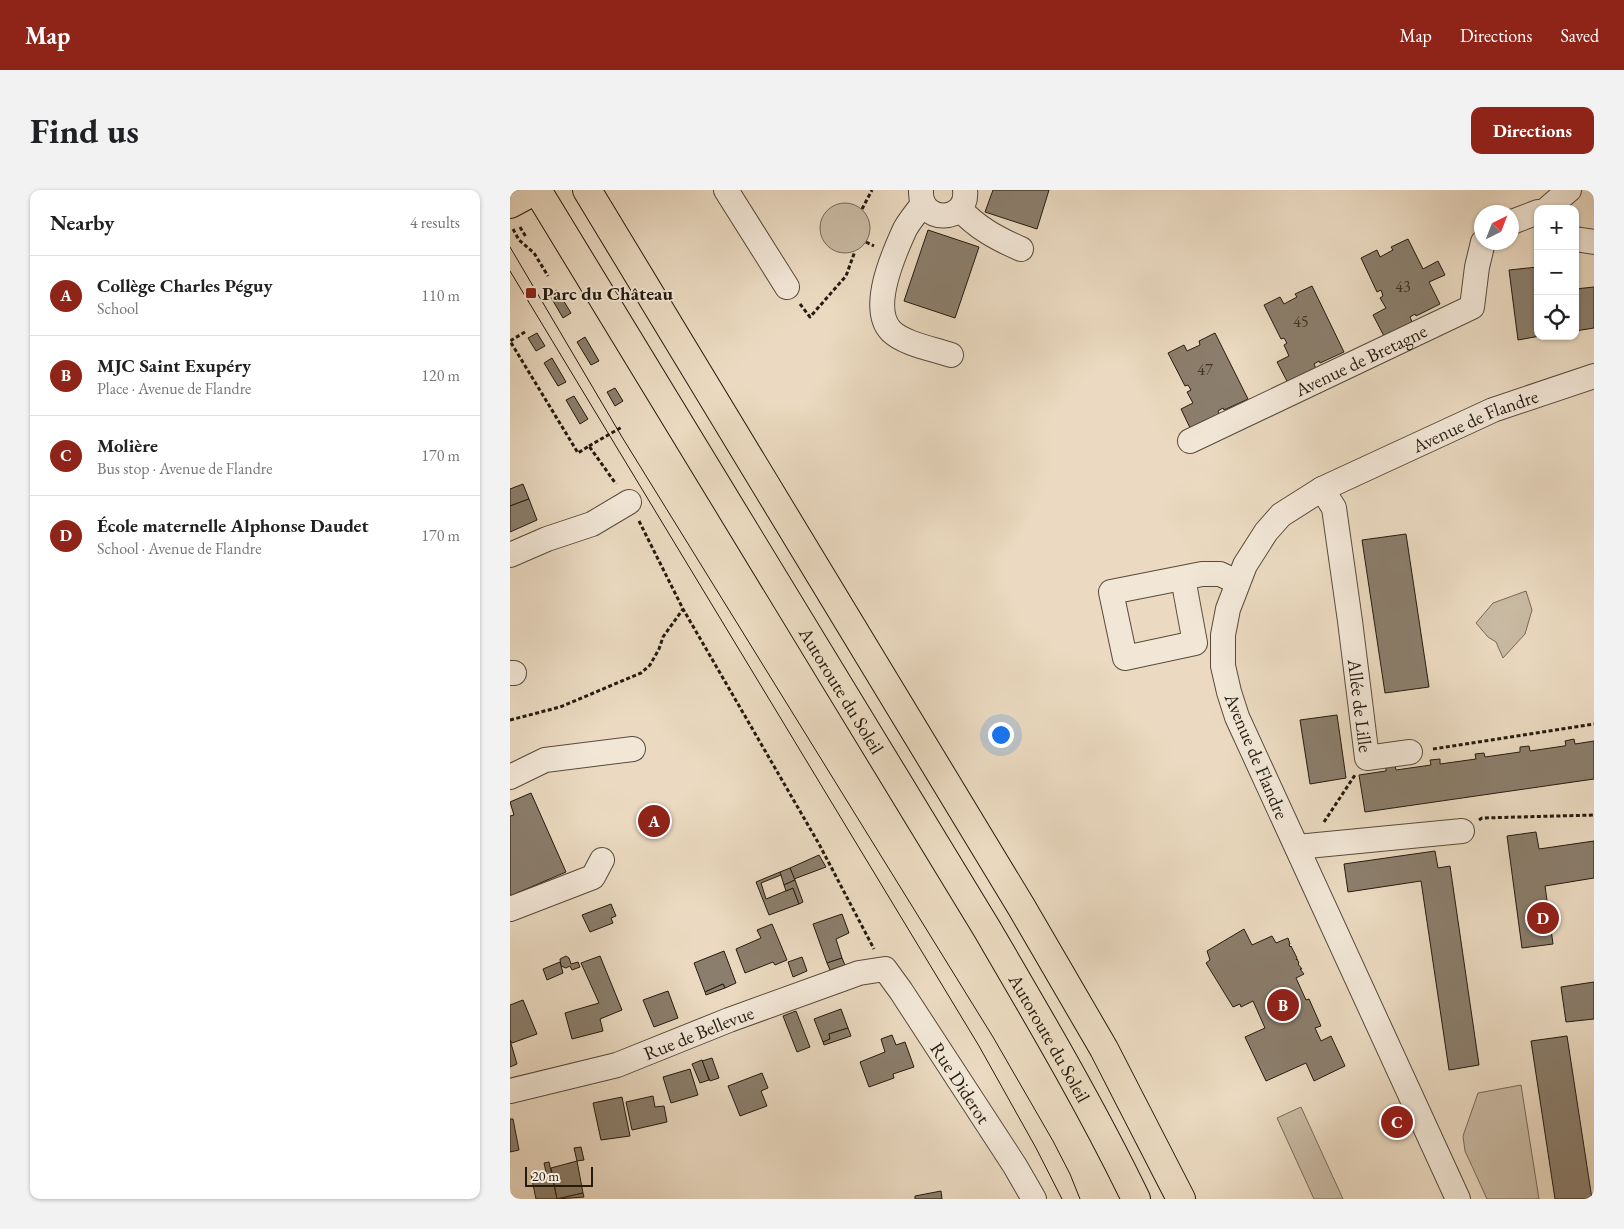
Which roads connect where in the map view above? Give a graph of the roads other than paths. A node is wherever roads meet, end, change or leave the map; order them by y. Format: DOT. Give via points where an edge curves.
graph roads {
  1 [pos="537,190"];
  2 [pos="726,190"];
  3 [pos="1569,190"];
  4 [pos="590,194"];
  5 [pos="922,197"];
  6 [pos="962,199"];
  7 [pos="1552,205"];
  8 [pos="1534,214"];
  9 [pos="512,216"];
  10 [pos="1519,219"];
  11 [pos="1579,240"];
  12 [pos="1594,242"];
  13 [pos="1021,250"];
  14 [pos="1480,250"];
  15 [pos="787,287"];
  16 [pos="951,355"];
  17 [pos="1594,376"];
  18 [pos="1190,441"];
  19 [pos="1322,489"];
  20 [pos="624,495"];
  21 [pos="510,555"];
  22 [pos="1183,578"];
  23 [pos="1237,582"];
  24 [pos="633,749"];
  25 [pos="1410,752"];
  26 [pos="510,777"];
  27 [pos="1462,831"];
  28 [pos="1305,846"];
  29 [pos="602,860"];
  30 [pos="510,909"];
  31 [pos="885,969"];
  32 [pos="510,1092"];
  33 [pos="1034,1199"];
  34 [pos="1136,1199"];
  35 [pos="1181,1199"];
  36 [pos="1458,1199"];
  1 -- 9 [label="main road"];
  1 -- 34 [label="main road, Autoroute du Soleil" via="992,937 1050,1036"];
  2 -- 15 [label="street"];
  3 -- 7 [label="street"];
  4 -- 35 [label="main road" via="1027,917 1104,1049"];
  5 -- 6 [label="street" via="931,212 941,216 951,215"];
  5 -- 16 [label="street" via="906,228 883,290 883,318 900,338"];
  6 -- 13 [label="street" via="971,220"];
  8 -- 10 [label="street"];
  11 -- 12 [label="street"];
  14 -- 18 [label="street, Avenue de Bretagne" via="1472,308"];
  17 -- 19 [label="street, Avenue de Flandre" via="1493,410"];
  19 -- 23 [label="street, Avenue de Flandre" via="1281,515 1256,547"];
  19 -- 25 [label="street, Allée de Lille" via="1334,508 1367,758"];
  20 -- 21 [label="street" via="592,524"];
  22 -- 23 [label="street" via="1220,574"];
  23 -- 28 [label="street, Avenue de Flandre" via="1223,635 1223,666 1227,683 1237,717"];
  24 -- 26 [label="street" via="545,760"];
  27 -- 28 [label="street"];
  28 -- 36 [label="street, Avenue de Flandre"];
  29 -- 30 [label="street" via="593,877"];
  31 -- 32 [label="street, Rue de Bellevue" via="859,972 617,1064"];
  31 -- 33 [label="street, Rue Diderot"];
}
